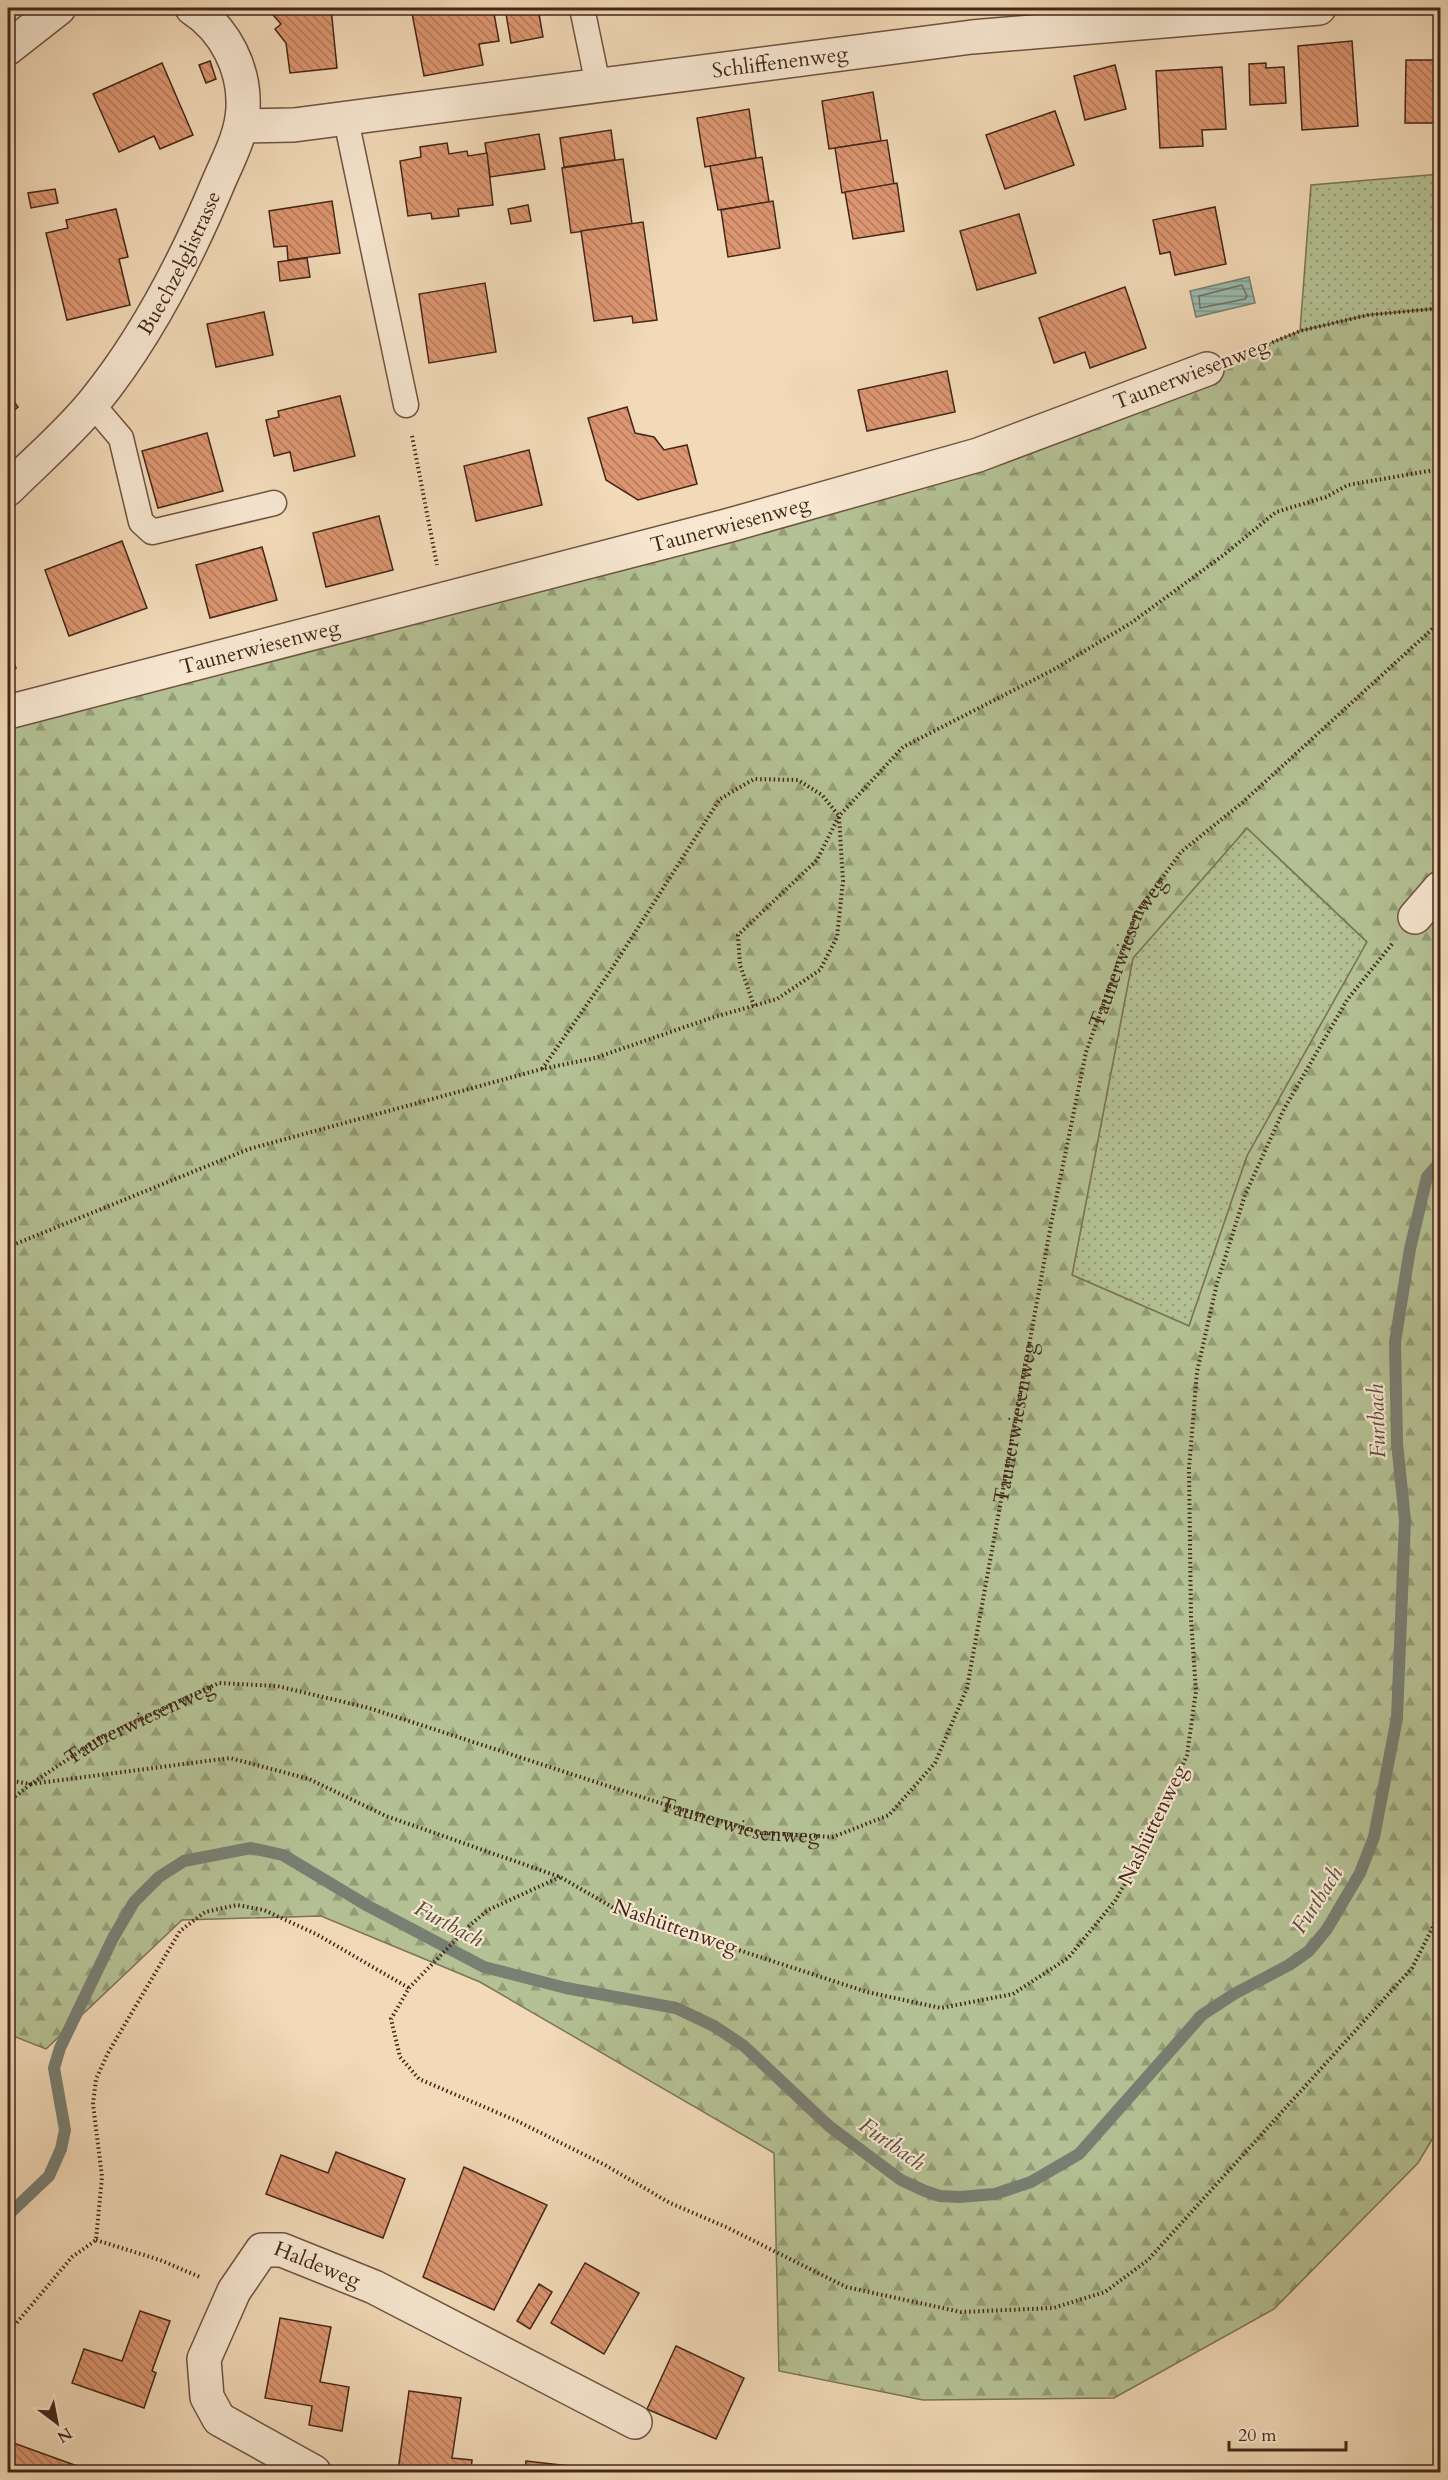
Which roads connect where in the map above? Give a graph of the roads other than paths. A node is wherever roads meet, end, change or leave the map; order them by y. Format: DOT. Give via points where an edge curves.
graph roads {
  1 [pos="59,8"];
  2 [pos="192,8"];
  3 [pos="582,8"];
  4 [pos="1319,8"];
  5 [pos="8,48"];
  6 [pos="598,85"];
  7 [pos="348,117"];
  8 [pos="241,126"];
  9 [pos="1207,369"];
  10 [pos="92,405"];
  11 [pos="406,405"];
  12 [pos="8,489"];
  13 [pos="274,503"];
  14 [pos="8,712"];
  15 [pos="1440,888"];
  16 [pos="1428,913"];
  17 [pos="635,2422"];
  18 [pos="314,2472"];
  1 -- 5 [label="street"];
  2 -- 8 [label="street, Buechzelglistrasse" via="215,28 239,70 243,93"];
  3 -- 6 [label="lane"];
  4 -- 6 [label="street, Schliffenenweg" via="972,37"];
  6 -- 7 [label="street, Schliffenenweg"];
  7 -- 8 [label="street, Schliffenenweg" via="294,125"];
  7 -- 11 [label="lane"];
  8 -- 10 [label="street, Buechzelglistrasse" via="186,255 122,366"];
  9 -- 14 [label="street, Taunerwiesenweg" via="978,455 730,525"];
  10 -- 12 [label="street, Buechzelglistrasse"];
  10 -- 13 [label="lane" via="121,438 141,522 152,532"];
  15 -- 16 [label="street"];
  17 -- 18 [label="street, Haldeweg" via="374,2287 282,2250 262,2250 234,2291 204,2359 207,2397 219,2419"];
}
